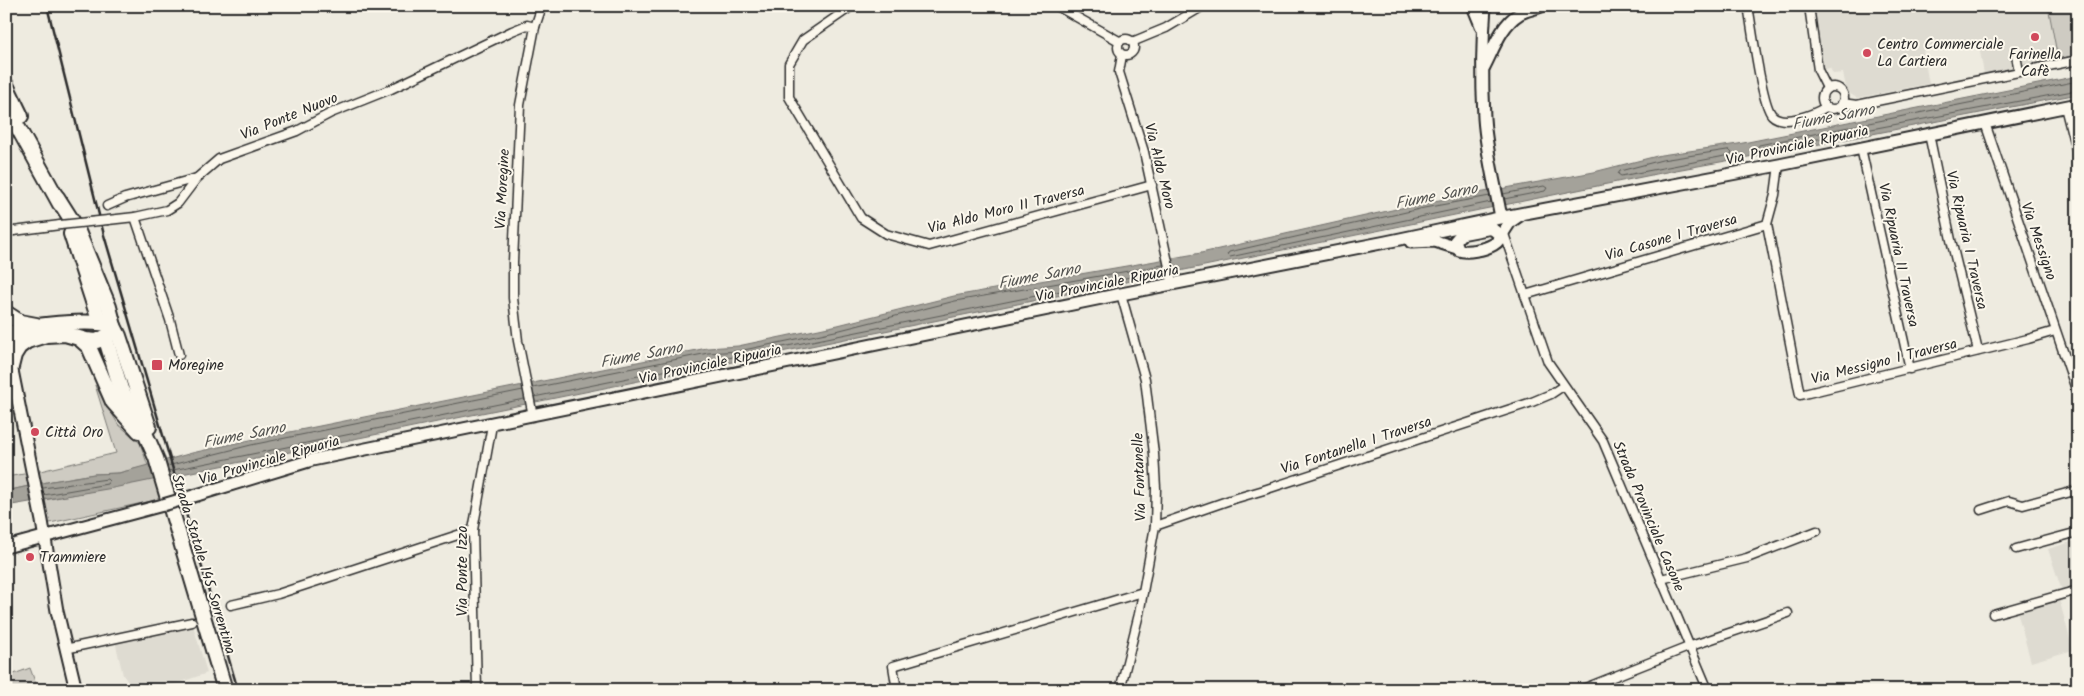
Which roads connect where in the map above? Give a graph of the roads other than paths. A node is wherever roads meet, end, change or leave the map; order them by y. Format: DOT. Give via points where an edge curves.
graph roads {
  1 [pos="542,6"];
  2 [pos="852,6"];
  3 [pos="1057,6"];
  4 [pos="1203,6"];
  5 [pos="1473,6"];
  6 [pos="1485,6"];
  7 [pos="1541,6"];
  8 [pos="1748,6"];
  9 [pos="1809,6"];
  10 [pos="535,27"];
  11 [pos="1483,32"];
  12 [pos="1120,41"];
  13 [pos="1132,42"];
  14 [pos="1122,55"];
  15 [pos="2016,56"];
  16 [pos="2078,60"];
  17 [pos="1484,69"];
  18 [pos="2019,71"];
  19 [pos="6,85"];
  20 [pos="1827,88"];
  21 [pos="1842,103"];
  22 [pos="2078,104"];
  23 [pos="6,106"];
  24 [pos="1826,107"];
  25 [pos="2065,107"];
  26 [pos="1984,123"];
  27 [pos="1929,134"];
  28 [pos="1861,148"];
  29 [pos="2078,158"];
  30 [pos="1779,165"];
  31 [pos="42,168"];
  32 [pos="197,178"];
  33 [pos="1152,185"];
  34 [pos="56,197"];
  35 [pos="107,206"];
  36 [pos="135,217"];
  37 [pos="1475,224"];
  38 [pos="1767,224"];
  39 [pos="1498,227"];
  40 [pos="6,232"];
  41 [pos="1460,234"];
  42 [pos="1386,242"];
  43 [pos="1457,248"];
  44 [pos="1509,250"];
  45 [pos="1172,282"];
  46 [pos="1121,294"];
  47 [pos="1525,295"];
  48 [pos="6,313"];
  49 [pos="98,317"];
  50 [pos="39,326"];
  51 [pos="114,326"];
  52 [pos="2055,331"];
  53 [pos="80,339"];
  54 [pos="6,340"];
  55 [pos="27,341"];
  56 [pos="107,343"];
  57 [pos="1978,351"];
  58 [pos="179,355"];
  59 [pos="11,367"];
  60 [pos="1910,369"];
  61 [pos="1563,386"];
  62 [pos="2078,395"];
  63 [pos="533,416"];
  64 [pos="492,425"];
  65 [pos="154,453"];
  66 [pos="2078,490"];
  67 [pos="1981,510"];
  68 [pos="1155,526"];
  69 [pos="473,530"];
  70 [pos="1817,531"];
  71 [pos="2078,532"];
  72 [pos="45,536"];
  73 [pos="6,547"];
  74 [pos="2016,549"];
  75 [pos="1661,579"];
  76 [pos="2078,590"];
  77 [pos="1143,592"];
  78 [pos="231,605"];
  79 [pos="1788,613"];
  80 [pos="1994,614"];
  81 [pos="192,622"];
  82 [pos="1690,646"];
  83 [pos="65,649"];
  84 [pos="76,690"];
  85 [pos="225,690"];
  86 [pos="477,690"];
  87 [pos="897,690"];
  88 [pos="1120,690"];
  89 [pos="1580,690"];
  90 [pos="1708,690"];
  1 -- 10 [label="street, Via Moregine"];
  2 -- 33 [label="street, Via Aldo Moro II Traversa" via="803,40 789,64 789,98 862,218 886,234 928,246"];
  3 -- 12 [label="street"];
  4 -- 13 [label="street" via="1166,28"];
  5 -- 11 [label="main road"];
  6 -- 11 [label="main road"];
  7 -- 17 [label="main road" via="1512,20"];
  8 -- 24 [label="street" via="1765,97 1772,115 1786,120"];
  9 -- 20 [label="street" via="1818,70"];
  10 -- 32 [label="street, Via Ponte Nuovo" via="527,25 512,31 391,89 233,153 211,164"];
  10 -- 63 [label="street, Via Moregine" via="520,105 513,262 513,298"];
  11 -- 17 [label="main road"];
  12 -- 13 [label="street" via="1127,39"];
  12 -- 14 [label="street" via="1117,49"];
  13 -- 14 [label="street" via="1133,51"];
  14 -- 33 [label="street, Via Aldo Moro" via="1119,72"];
  15 -- 18 [label="street"];
  16 -- 18 [label="street"];
  17 -- 39 [label="main road" via="1484,118"];
  18 -- 21 [label="street" via="1857,105"];
  19 -- 31 [label="highway" via="31,136"];
  20 -- 21 [label="street" via="1840,90 1844,96"];
  20 -- 24 [label="street" via="1822,97"];
  21 -- 24 [label="street" via="1833,109"];
  22 -- 25 [label="main road, Via Provinciale Ripuaria"];
  23 -- 31 [label="highway"];
  25 -- 26 [label="main road, Via Provinciale Ripuaria"];
  25 -- 29 [label="street"];
  26 -- 27 [label="main road, Via Provinciale Ripuaria"];
  26 -- 52 [label="street, Via Messigno"];
  27 -- 28 [label="main road, Via Provinciale Ripuaria"];
  27 -- 57 [label="street, Via Ripuaria I Traversa"];
  28 -- 30 [label="main road, Via Provinciale Ripuaria"];
  28 -- 60 [label="street, Via Ripuaria II Traversa"];
  30 -- 38 [label="street"];
  30 -- 39 [label="main road, Via Provinciale Ripuaria" via="1522,215"];
  31 -- 34 [label="highway"];
  32 -- 35 [label="street"];
  32 -- 36 [label="street, Via Ponte Nuovo" via="173,207"];
  33 -- 45 [label="street, Via Aldo Moro"];
  34 -- 49 [label="highway"];
  34 -- 51 [label="highway" via="76,227"];
  36 -- 40 [label="street, Via Ponte Nuovo, bridge"];
  36 -- 58 [label="street"];
  37 -- 39 [label="main road, Via Provinciale Ripuaria"];
  37 -- 41 [label="main road"];
  37 -- 42 [label="main road, Via Provinciale Ripuaria"];
  38 -- 47 [label="street, Via Casone I Traversa"];
  38 -- 60 [label="street, Via Messigno I Traversa" via="1800,395"];
  39 -- 41 [label="main road, Via Provinciale Ripuaria"];
  39 -- 43 [label="main road, Via Provinciale Ripuaria" via="1465,252"];
  39 -- 44 [label="street, Strada Provinciale Casone"];
  39 -- 44 [label="street"];
  41 -- 43 [label="main road" via="1455,241"];
  42 -- 43 [label="main road, Via Provinciale Ripuaria" via="1435,241"];
  42 -- 45 [label="main road, Via Provinciale Ripuaria"];
  44 -- 47 [label="street, Strada Provinciale Casone"];
  45 -- 46 [label="main road, Via Provinciale Ripuaria"];
  46 -- 63 [label="main road, Via Provinciale Ripuaria"];
  46 -- 68 [label="street, Via Fontanelle" via="1148,396 1154,454"];
  47 -- 61 [label="street, Strada Provinciale Casone" via="1548,362"];
  48 -- 50 [label="highway" via="20,322"];
  50 -- 51 [label="highway" via="93,323"];
  50 -- 54 [label="highway" via="17,331"];
  51 -- 53 [label="highway" via="102,340"];
  51 -- 65 [label="highway" via="148,423"];
  52 -- 57 [label="street, Via Messigno I Traversa"];
  52 -- 62 [label="street, Via Messigno"];
  53 -- 55 [label="highway" via="59,334"];
  53 -- 65 [label="highway" via="89,347 113,402"];
  54 -- 55 [label="highway"];
  54 -- 59 [label="main road"];
  55 -- 59 [label="highway" via="16,350"];
  56 -- 65 [label="highway" via="122,389"];
  57 -- 60 [label="street, Via Messigno I Traversa"];
  59 -- 72 [label="main road"];
  61 -- 68 [label="street, Via Fontanella I Traversa" via="1532,402"];
  61 -- 75 [label="street, Strada Provinciale Casone" via="1603,441"];
  63 -- 64 [label="main road, Via Provinciale Ripuaria"];
  64 -- 69 [label="street, Via Ponte Izzo"];
  64 -- 72 [label="main road, Via Provinciale Ripuaria, bridge" via="312,460"];
  65 -- 85 [label="highway, Strada Statale 145 Sorrentina"];
  66 -- 67 [label="street" via="2023,506 2010,501"];
  68 -- 77 [label="street, Via Fontanelle"];
  69 -- 78 [label="street" via="278,594"];
  69 -- 86 [label="street, Via Ponte Izzo"];
  70 -- 75 [label="street" via="1747,558"];
  71 -- 74 [label="street"];
  72 -- 73 [label="main road, Via Provinciale Ripuaria"];
  72 -- 83 [label="main road"];
  75 -- 82 [label="street, Strada Provinciale Casone"];
  76 -- 80 [label="street"];
  77 -- 87 [label="street" via="893,666"];
  77 -- 88 [label="street, Via Fontanelle"];
  79 -- 82 [label="street"];
  81 -- 83 [label="street"];
  82 -- 89 [label="street"];
  82 -- 90 [label="street, Strada Provinciale Casone"];
  83 -- 84 [label="main road"];
}
